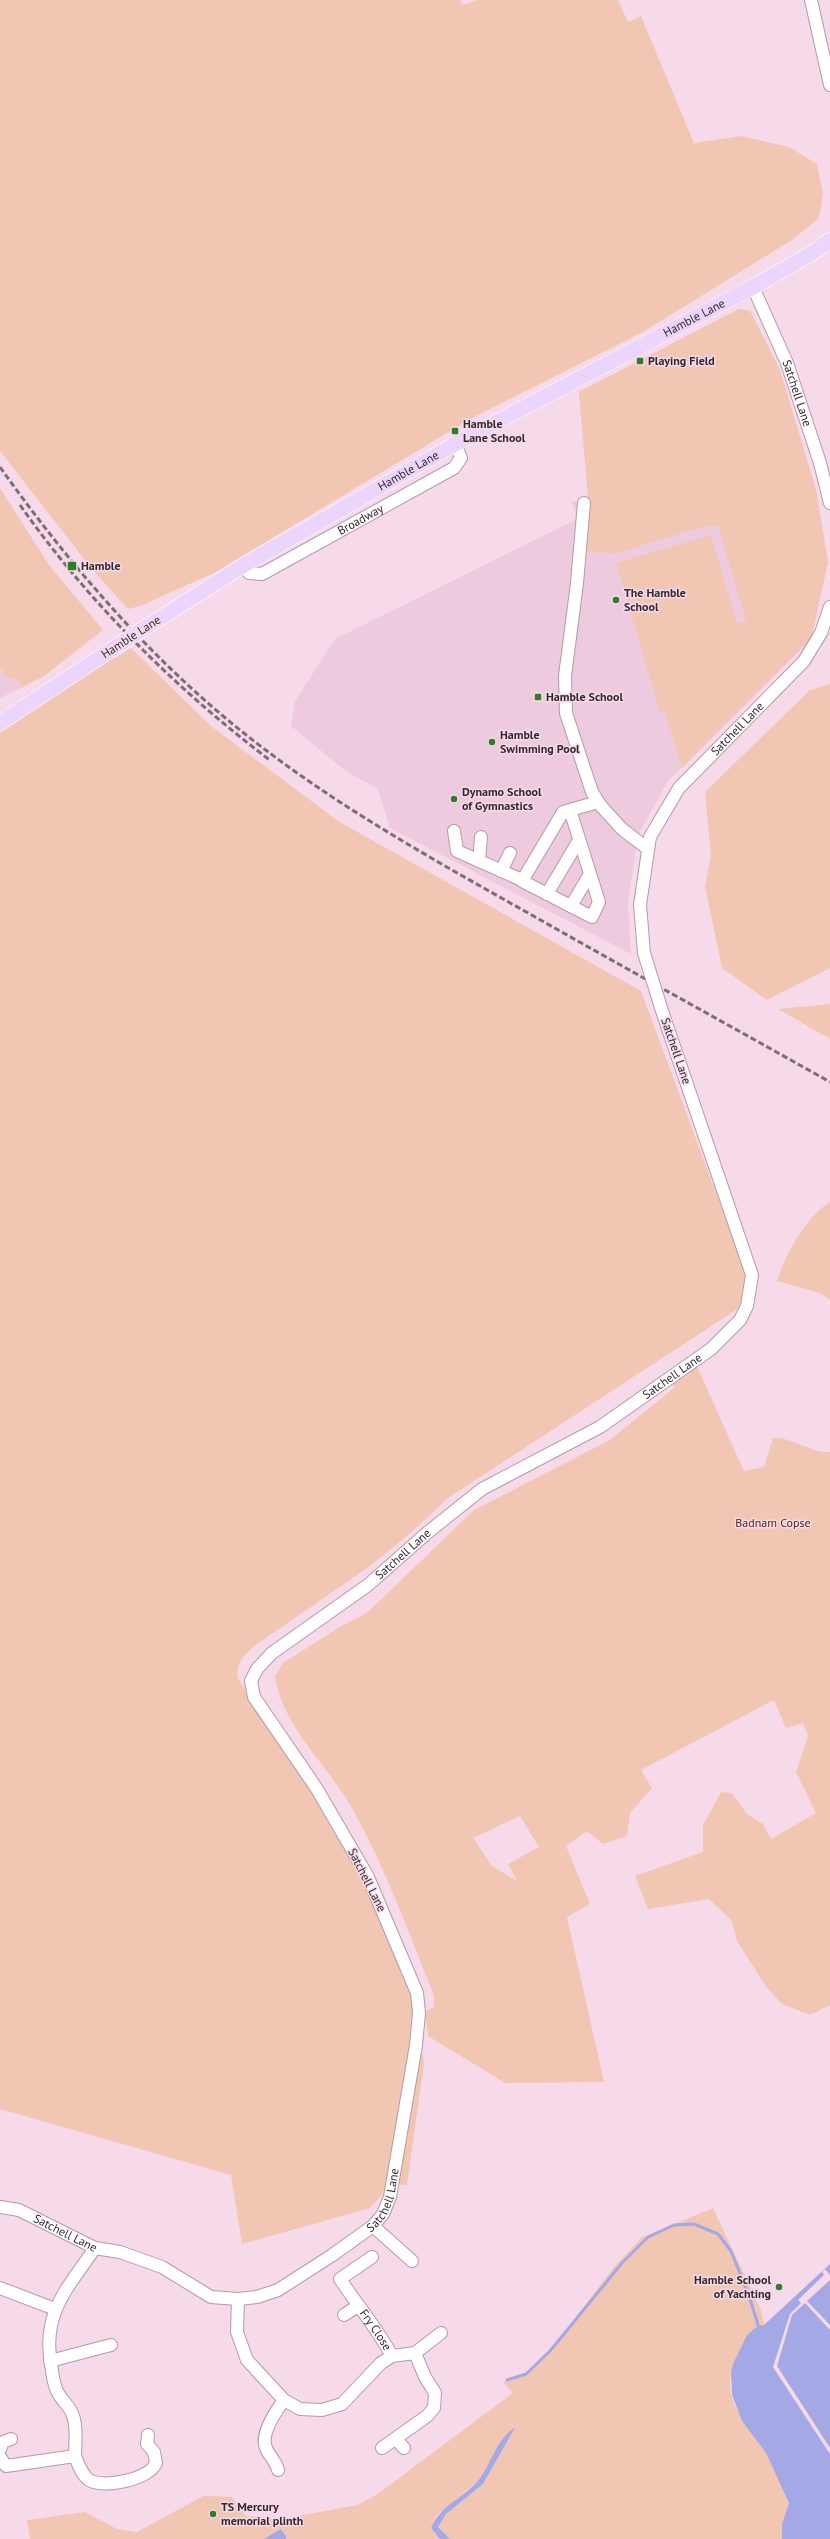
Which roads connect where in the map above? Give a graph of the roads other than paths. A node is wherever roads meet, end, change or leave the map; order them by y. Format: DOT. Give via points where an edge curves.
graph roads {
  1 [pos="811,0"];
  2 [pos="830,85"];
  3 [pos="830,240"];
  4 [pos="753,287"];
  5 [pos="584,503"];
  6 [pos="830,503"];
  7 [pos="830,607"];
  8 [pos="0,724"];
  9 [pos="598,802"];
  10 [pos="570,810"];
  11 [pos="454,831"];
  12 [pos="481,837"];
  13 [pos="579,840"];
  14 [pos="648,849"];
  15 [pos="510,853"];
  16 [pos="479,861"];
  17 [pos="501,871"];
  18 [pos="590,874"];
  19 [pos="522,880"];
  20 [pos="547,894"];
  21 [pos="571,906"];
  22 [pos="0,2207"];
  23 [pos="373,2226"];
  24 [pos="95,2248"];
  25 [pos="372,2257"];
  26 [pos="412,2262"];
  27 [pos="0,2288"];
  28 [pos="238,2299"];
  29 [pos="358,2306"];
  30 [pos="55,2309"];
  31 [pos="344,2315"];
  32 [pos="441,2333"];
  33 [pos="111,2345"];
  34 [pos="415,2353"];
  35 [pos="392,2356"];
  36 [pos="50,2361"];
  37 [pos="284,2400"];
  38 [pos="396,2439"];
  39 [pos="144,2442"];
  40 [pos="382,2448"];
  41 [pos="404,2448"];
  42 [pos="75,2456"];
  43 [pos="0,2457"];
  44 [pos="280,2463"];
  1 -- 2 [label="street"];
  3 -- 4 [label="main road, Hamble Lane"];
  4 -- 6 [label="street, Satchell Lane" via="786,363 820,463"];
  4 -- 8 [label="main road, Hamble Lane, bridge" via="455,444 244,565"];
  5 -- 9 [label="street" via="565,676 566,713 592,792"];
  7 -- 14 [label="street, Satchell Lane" via="821,633 804,661 679,788 650,837"];
  9 -- 10 [label="street"];
  9 -- 14 [label="street" via="622,830"];
  10 -- 13 [label="street"];
  10 -- 19 [label="street" via="563,812"];
  11 -- 16 [label="street" via="457,851"];
  12 -- 16 [label="street"];
  13 -- 18 [label="street"];
  13 -- 20 [label="street"];
  14 -- 23 [label="street, Satchell Lane, bridge" via="640,905 644,953 752,1275 747,1306 740,1320 711,1349 600,1426 482,1489 368,1585 272,1653 257,1669 251,1681 254,1697 317,1789 368,1877 417,1993 419,2013 416,2045 392,2184 388,2205"];
  15 -- 17 [label="street"];
  16 -- 17 [label="street"];
  17 -- 19 [label="street"];
  18 -- 21 [label="street"];
  18 -- 21 [label="street" via="599,902 592,916"];
  19 -- 20 [label="street"];
  20 -- 21 [label="street"];
  22 -- 24 [label="street, Satchell Lane" via="19,2210"];
  23 -- 26 [label="street"];
  23 -- 28 [label="street, Satchell Lane" via="283,2288 257,2297"];
  24 -- 28 [label="street, Satchell Lane" via="120,2252 162,2267 211,2297"];
  24 -- 30 [label="street"];
  25 -- 29 [label="street, Fry Close" via="340,2279"];
  27 -- 30 [label="street"];
  28 -- 37 [label="street" via="237,2332 247,2360"];
  29 -- 31 [label="street, Fry Close"];
  29 -- 35 [label="street, Fry Close" via="378,2330"];
  30 -- 36 [label="street" via="49,2328"];
  32 -- 34 [label="street"];
  33 -- 36 [label="street"];
  34 -- 35 [label="street"];
  34 -- 38 [label="street" via="435,2393 436,2403 427,2416"];
  35 -- 37 [label="street" via="381,2363 342,2404 322,2410 300,2409"];
  36 -- 42 [label="street" via="57,2392 71,2412 76,2426"];
  37 -- 44 [label="street" via="276,2410 265,2439 266,2448"];
  38 -- 40 [label="street"];
  38 -- 41 [label="street"];
  39 -- 42 [label="street" via="156,2457 153,2469 146,2474 117,2482 103,2484 89,2480 79,2468"];
  42 -- 43 [label="street" via="16,2466 6,2466"];
}
